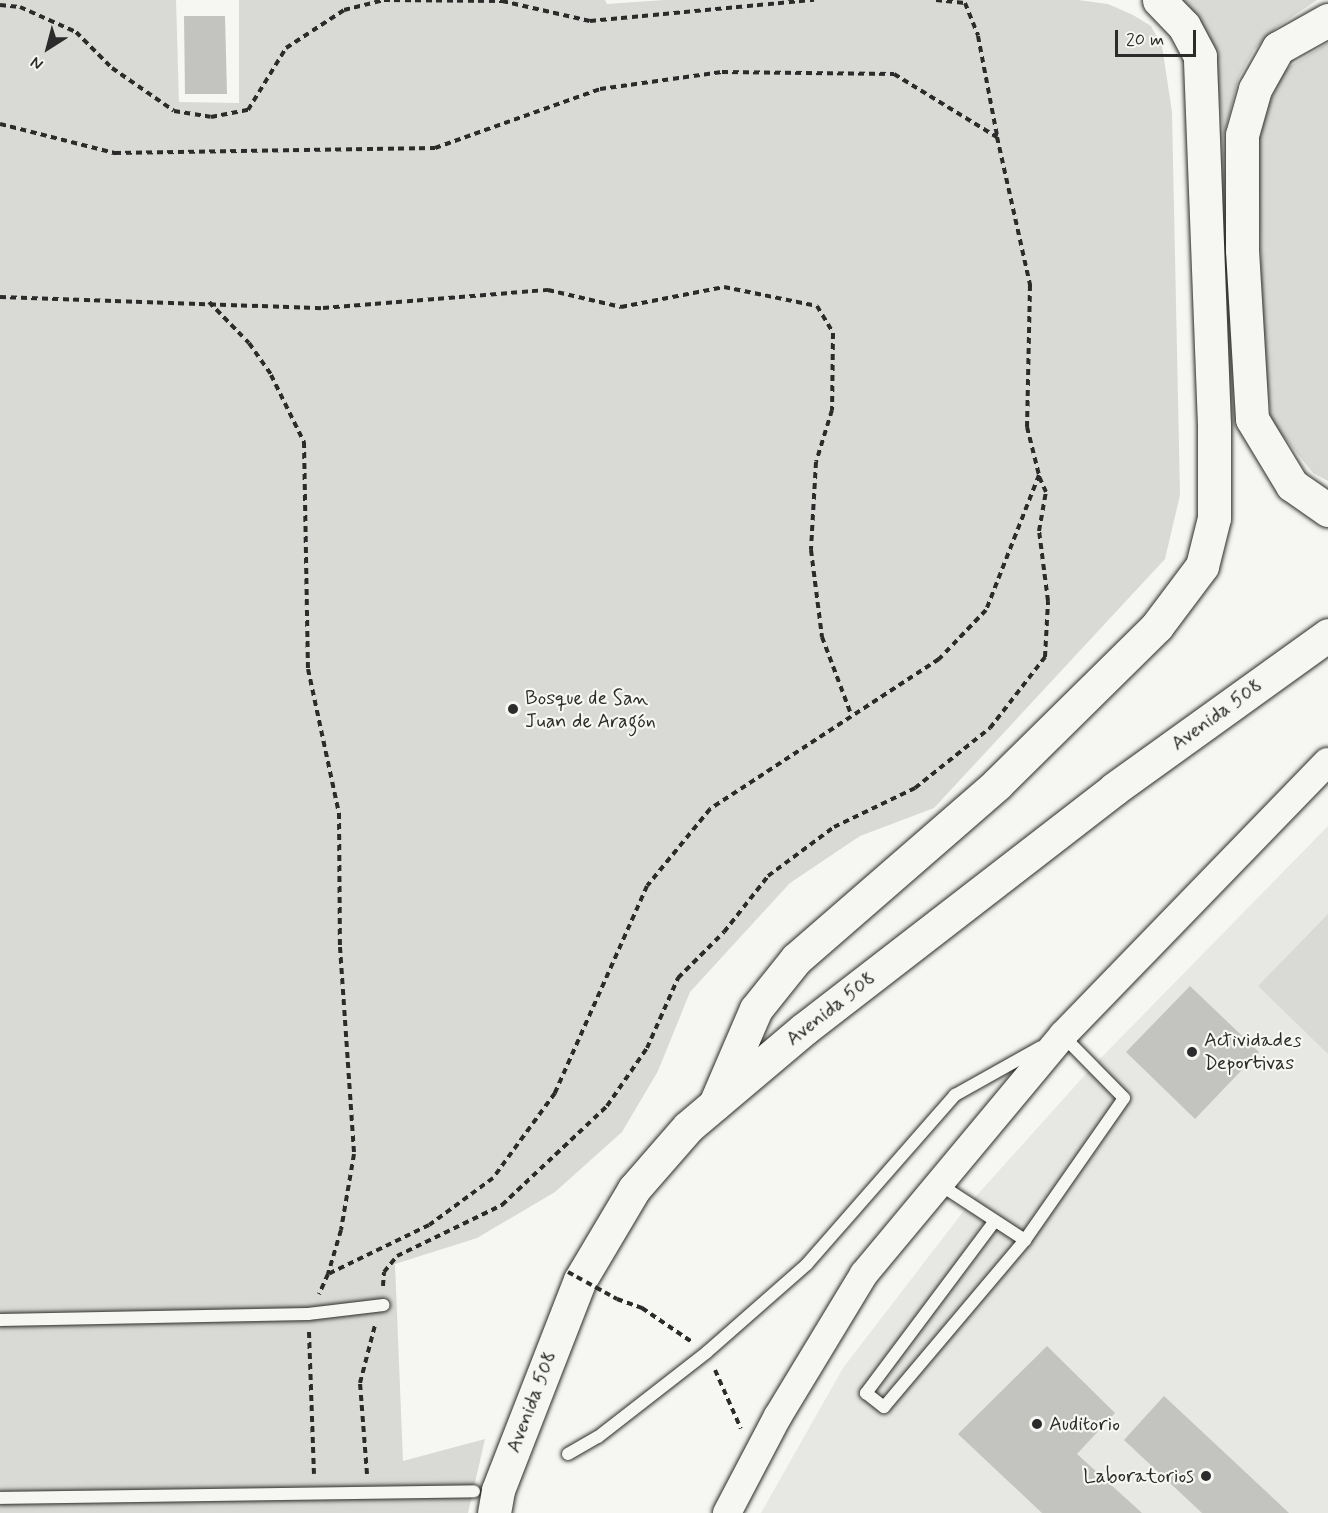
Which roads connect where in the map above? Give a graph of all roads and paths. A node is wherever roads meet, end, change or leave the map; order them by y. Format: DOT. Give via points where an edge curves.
graph roads {
  1 [pos="814,0"];
  2 [pos="936,0"];
  3 [pos="1159,0"];
  4 [pos="0,5"];
  5 [pos="1328,20"];
  6 [pos="0,123"];
  7 [pos="997,137"];
  8 [pos="0,297"];
  9 [pos="209,302"];
  10 [pos="1039,475"];
  11 [pos="1328,510"];
  12 [pos="1328,635"];
  13 [pos="851,714"];
  14 [pos="1328,762"];
  15 [pos="1063,1035"];
  16 [pos="715,1104"];
  17 [pos="939,1184"];
  18 [pos="994,1222"];
  19 [pos="1025,1240"];
  20 [pos="568,1272"];
  21 [pos="328,1274"];
  22 [pos="383,1305"];
  23 [pos="642,1308"];
  24 [pos="308,1314"];
  25 [pos="0,1320"];
  26 [pos="568,1454"];
  27 [pos="315,1492"];
  28 [pos="368,1492"];
  29 [pos="487,1496"];
  30 [pos="0,1498"];
  31 [pos="727,1513"];
  1 -- 4 [label="path" via="590,21 502,1 384,0 345,10 286,48 248,110 211,117 174,111 112,68 76,32 20,7"];
  2 -- 7 [label="path" via="965,3 978,36"];
  3 -- 16 [label="main road" via="1184,26 1200,56 1214,424 1214,518 1202,566 1157,626 997,784 796,959 756,1009"];
  5 -- 11 [label="main road" via="1278,48 1255,88 1242,135 1242,250 1252,419 1292,485"];
  6 -- 7 [label="path" via="114,153 435,148 600,89 722,72 894,74"];
  7 -- 10 [label="path" via="1030,285 1027,427"];
  8 -- 9 [label="path"];
  9 -- 13 [label="path" via="323,308 548,290 621,307 724,287 817,306 833,333 832,410 816,462 811,550 822,638"];
  9 -- 21 [label="path" via="255,351 303,442 308,669 339,813 340,947 354,1154 341,1230"];
  10 -- 13 [label="path" via="986,610 939,659"];
  10 -- 22 [label="path" via="1046,492 1039,531 1048,602 1046,657 990,728 915,788 834,827 768,876 724,932 678,978 647,1048 607,1106 502,1205 397,1256 384,1272"];
  12 -- 16 [label="main road, Avenida 508" via="1114,789 804,1029"];
  13 -- 21 [label="path" via="710,809 646,886 555,1093 493,1178 429,1225"];
  14 -- 15 [label="street"];
  15 -- 17 [label="street"];
  15 -- 19 [label="lane" via="1124,1098"];
  15 -- 26 [label="lane" via="955,1095 807,1264 707,1352 598,1437"];
  16 -- 29 [label="main road, Avenida 508" via="688,1127 634,1189 580,1280"];
  17 -- 18 [label="lane"];
  17 -- 31 [label="street" via="864,1274 778,1416"];
  18 -- 19 [label="lane"];
  18 -- 19 [label="lane" via="866,1393 884,1407"];
  20 -- 23 [label="path, bridge"];
  21 -- 24 [label="path"];
  22 -- 24 [label="lane"];
  22 -- 28 [label="path" via="360,1383"];
  24 -- 25 [label="lane"];
  24 -- 27 [label="path"];
  27 -- 28 [label="lane"];
  27 -- 30 [label="lane"];
  28 -- 29 [label="lane"];
}
